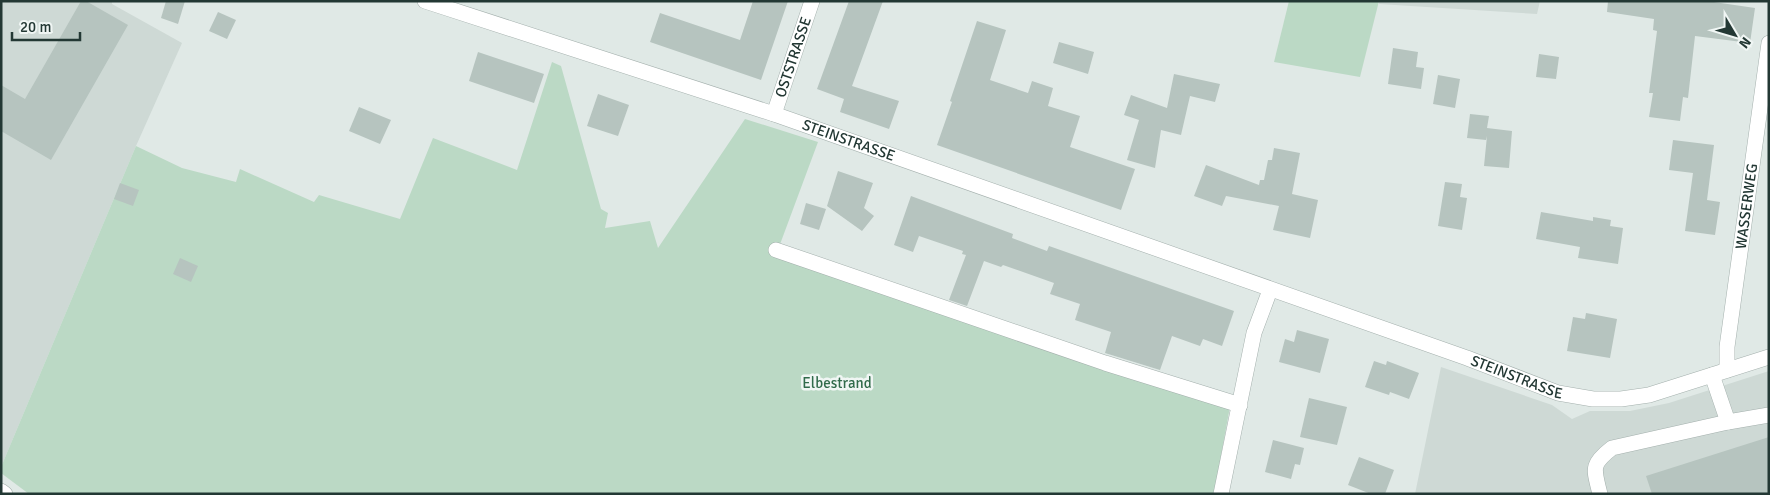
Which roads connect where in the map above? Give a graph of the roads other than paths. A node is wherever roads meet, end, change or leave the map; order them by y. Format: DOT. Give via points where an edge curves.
graph roads {
  1 [pos="425,1"];
  2 [pos="812,1"];
  3 [pos="1769,43"];
  4 [pos="774,114"];
  5 [pos="776,250"];
  6 [pos="1270,290"];
  7 [pos="1769,357"];
  8 [pos="1720,373"];
  9 [pos="1240,405"];
  10 [pos="1769,415"];
  11 [pos="1728,422"];
  12 [pos="1,491"];
  13 [pos="5,494"];
  14 [pos="1221,494"];
  15 [pos="1600,494"];
  1 -- 4 [label="street, STEINSTRASSE"];
  2 -- 4 [label="street, OSTSTRASSE"];
  3 -- 8 [label="street, WASSERWEG" via="1727,347"];
  4 -- 6 [label="street, STEINSTRASSE"];
  5 -- 9 [label="street" via="1105,363"];
  6 -- 8 [label="street, STEINSTRASSE" via="1558,393 1593,399 1621,399 1649,395"];
  6 -- 9 [label="street" via="1254,332"];
  7 -- 8 [label="street, STEINSTRASSE"];
  8 -- 11 [label="street, WASSERWEG"];
  9 -- 14 [label="street"];
  10 -- 11 [label="street"];
  11 -- 15 [label="street" via="1612,448 1600,458 1594,470"];
  12 -- 13 [label="street"];
}
